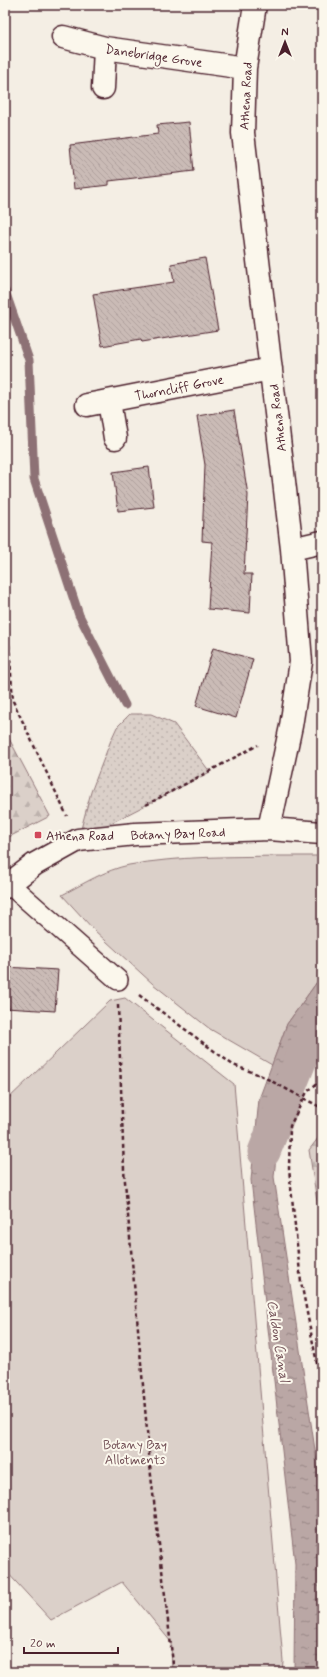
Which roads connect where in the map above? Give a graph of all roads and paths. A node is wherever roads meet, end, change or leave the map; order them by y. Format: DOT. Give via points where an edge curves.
graph roads {
  1 [pos="254,5"];
  2 [pos="63,37"];
  3 [pos="105,48"];
  4 [pos="245,68"];
  5 [pos="103,88"];
  6 [pos="271,369"];
  7 [pos="109,401"];
  8 [pos="87,405"];
  9 [pos="115,438"];
  10 [pos="322,542"];
  11 [pos="292,549"];
  12 [pos="5,589"];
  13 [pos="291,726"];
  14 [pos="142,807"];
  15 [pos="269,829"];
  16 [pos="322,833"];
  17 [pos="78,840"];
  18 [pos="7,886"];
  19 [pos="118,980"];
  20 [pos="322,1079"];
  21 [pos="322,1108"];
  22 [pos="322,1367"];
  23 [pos="319,1373"];
  24 [pos="322,1389"];
  25 [pos="174,1672"];
  1 -- 4 [label="street, Athena Road"];
  2 -- 3 [label="street, Danebridge Grove"];
  3 -- 4 [label="street, Danebridge Grove"];
  3 -- 5 [label="street"];
  4 -- 6 [label="street, Athena Road" via="243,132"];
  6 -- 7 [label="street, Thorncliff Grove"];
  6 -- 11 [label="street, Athena Road"];
  7 -- 8 [label="street, Thorncliff Grove"];
  7 -- 9 [label="street"];
  10 -- 11 [label="street"];
  11 -- 13 [label="street, Athena Road" via="301,662"];
  12 -- 17 [label="path" via="14,701"];
  13 -- 14 [label="path"];
  13 -- 15 [label="street, Athena Road"];
  15 -- 16 [label="street, Botany Bay Road"];
  15 -- 17 [label="street, Botany Bay Road" via="135,834"];
  17 -- 18 [label="street, Botany Bay Road" via="35,864"];
  18 -- 19 [label="lane"];
  19 -- 21 [label="path, bridge" via="233,1066 260,1075"];
  19 -- 25 [label="path" via="124,1170 151,1476"];
  20 -- 23 [label="path" via="307,1092 290,1126 289,1169 301,1282"];
  22 -- 23 [label="path"];
  23 -- 24 [label="path"];
}
